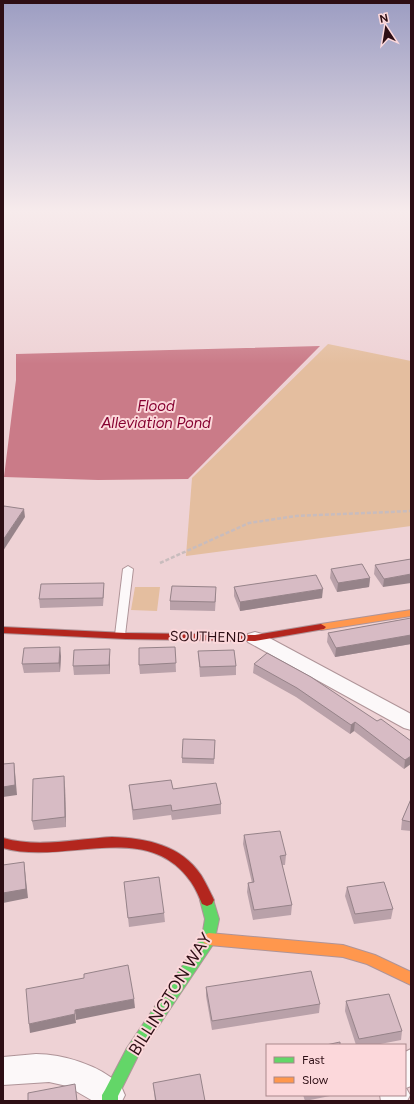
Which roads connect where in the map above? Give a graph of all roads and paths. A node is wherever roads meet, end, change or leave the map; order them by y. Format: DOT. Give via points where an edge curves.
graph roads {
  1 [pos="411,511"];
  2 [pos="160,563"];
  3 [pos="128,569"];
  4 [pos="411,613"];
  5 [pos="3,630"];
  6 [pos="120,636"];
  7 [pos="255,638"];
  8 [pos="411,724"];
  9 [pos="3,843"];
  10 [pos="209,939"];
  11 [pos="411,979"];
  12 [pos="411,1063"];
  13 [pos="3,1071"];
  14 [pos="406,1073"];
  15 [pos="110,1098"];
  1 -- 2 [label="path" via="296,516 249,523"];
  3 -- 6 [label="lane"];
  4 -- 7 [label="street, SOUTHEND"];
  5 -- 6 [label="street, SOUTHEND"];
  6 -- 7 [label="street, SOUTHEND"];
  7 -- 8 [label="street"];
  9 -- 10 [label="street, BILLINGTON WAY" via="23,849 113,841 150,844 165,850 186,864 199,880 211,911 212,930"];
  10 -- 11 [label="street" via="343,951 370,959"];
  10 -- 15 [label="street, BILLINGTON WAY" via="132,1053"];
  12 -- 14 [label="street"];
  13 -- 15 [label="street" via="52,1067 81,1076"];
}
